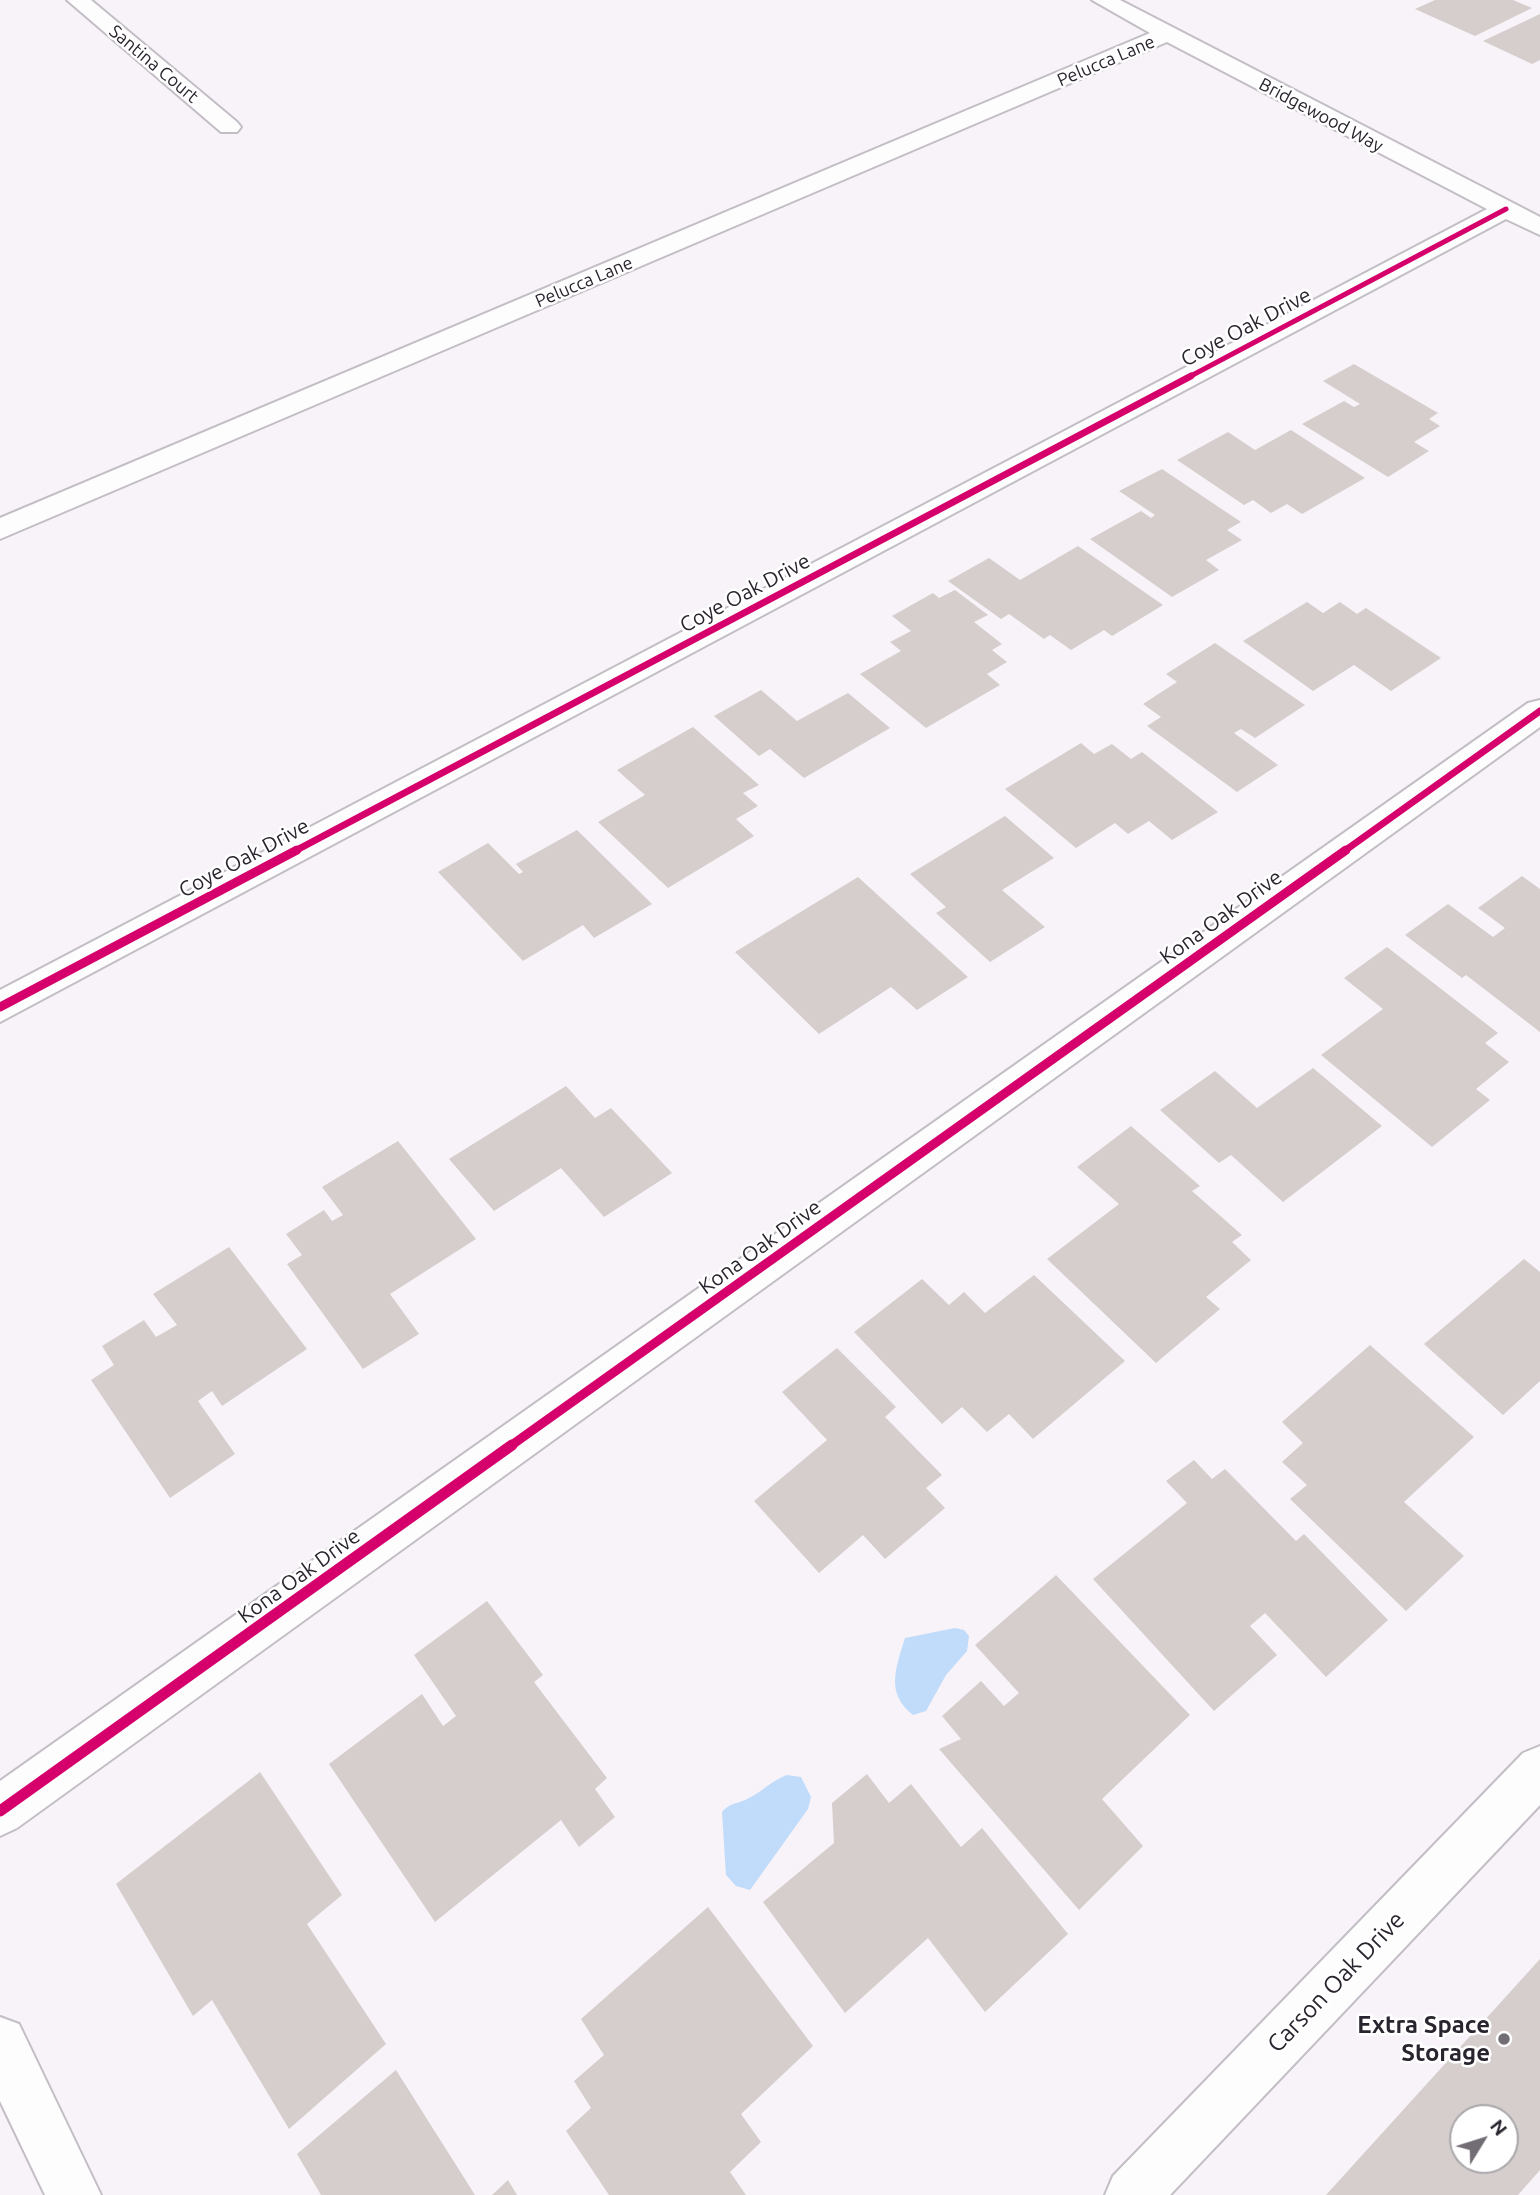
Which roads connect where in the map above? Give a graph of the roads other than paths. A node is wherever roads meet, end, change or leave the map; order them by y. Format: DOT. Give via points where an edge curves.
graph roads {
  1 [pos="78,0"];
  2 [pos="1103,0"];
  3 [pos="1168,34"];
  4 [pos="229,127"];
  5 [pos="1506,209"];
  6 [pos="1540,227"];
  7 [pos="0,529"];
  8 [pos="1540,710"];
  9 [pos="0,1007"];
  10 [pos="1540,1769"];
  11 [pos="0,1811"];
  12 [pos="0,2043"];
  13 [pos="74,2195"];
  14 [pos="1132,2195"];
  1 -- 4 [label="street, Santina Court"];
  2 -- 3 [label="street, Bridgewood Way"];
  3 -- 5 [label="street, Bridgewood Way"];
  3 -- 7 [label="street, Pelucca Lane"];
  5 -- 6 [label="street, Bridgewood Way"];
  5 -- 9 [label="street, Coye Oak Drive"];
  8 -- 11 [label="street, Kona Oak Drive"];
  10 -- 14 [label="street, Carson Oak Drive"];
  12 -- 13 [label="street"];
}
